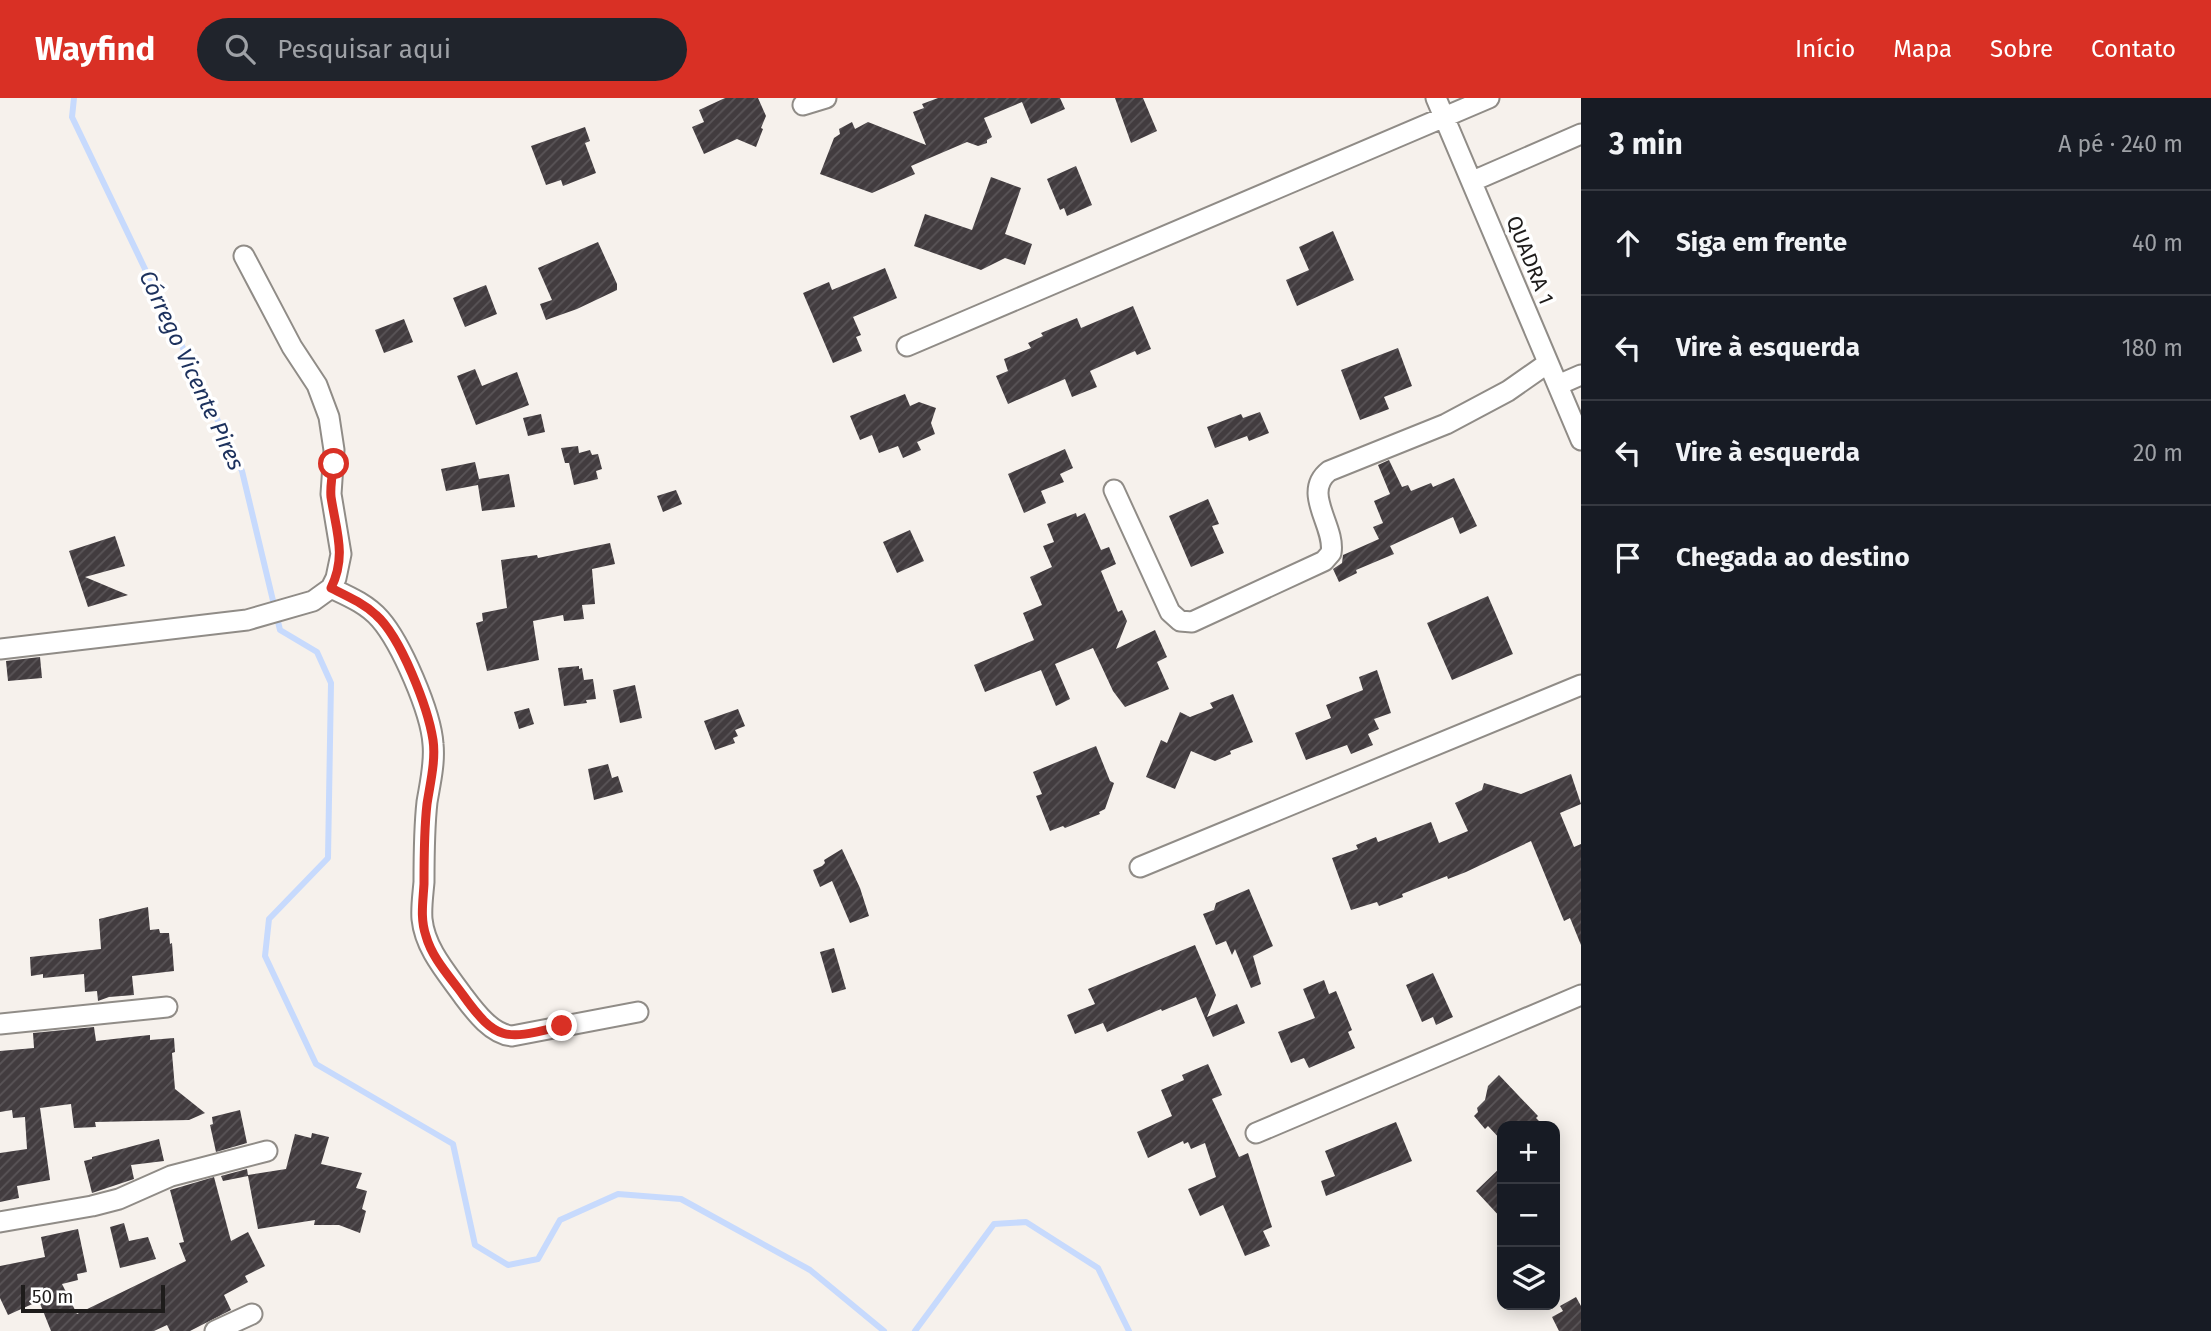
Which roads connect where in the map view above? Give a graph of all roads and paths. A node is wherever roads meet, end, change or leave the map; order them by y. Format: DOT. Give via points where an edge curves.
graph roads {
  1 [pos="826,98"];
  2 [pos="1436,98"];
  3 [pos="1489,98"];
  4 [pos="803,105"];
  5 [pos="1444,117"];
  6 [pos="1581,134"];
  7 [pos="1472,181"];
  8 [pos="244,256"];
  9 [pos="907,346"];
  10 [pos="1548,363"];
  11 [pos="1581,375"];
  12 [pos="1558,385"];
  13 [pos="1581,440"];
  14 [pos="1114,490"];
  15 [pos="331,588"];
  16 [pos="0,649"];
  17 [pos="1581,685"];
  18 [pos="1140,867"];
  19 [pos="1581,995"];
  20 [pos="167,1007"];
  21 [pos="638,1012"];
  22 [pos="0,1024"];
  23 [pos="1256,1133"];
  24 [pos="267,1151"];
  25 [pos="0,1222"];
  26 [pos="252,1314"];
  27 [pos="215,1331"];
  1 -- 4 [label="street"];
  2 -- 5 [label="street, QUADRA 1"];
  3 -- 5 [label="street"];
  5 -- 7 [label="street, QUADRA 1"];
  5 -- 9 [label="street"];
  6 -- 7 [label="street"];
  7 -- 10 [label="street, QUADRA 1"];
  8 -- 15 [label="street" via="317,385 329,417 334,450 331,494 341,554"];
  10 -- 12 [label="street, QUADRA 1"];
  10 -- 14 [label="street" via="1508,391 1446,424 1324,476 1317,492 1331,540 1331,553 1324,561 1192,622 1180,621 1170,612"];
  11 -- 12 [label="street"];
  12 -- 13 [label="street, QUADRA 1"];
  15 -- 16 [label="street" via="313,601 226,623"];
  15 -- 21 [label="street" via="379,617 403,656 429,723 433,755 424,826 422,918 435,957 474,1010 505,1035"];
  17 -- 18 [label="street"];
  19 -- 23 [label="street"];
  20 -- 22 [label="street"];
  24 -- 25 [label="street" via="171,1176 110,1202"];
  26 -- 27 [label="street"];
}
